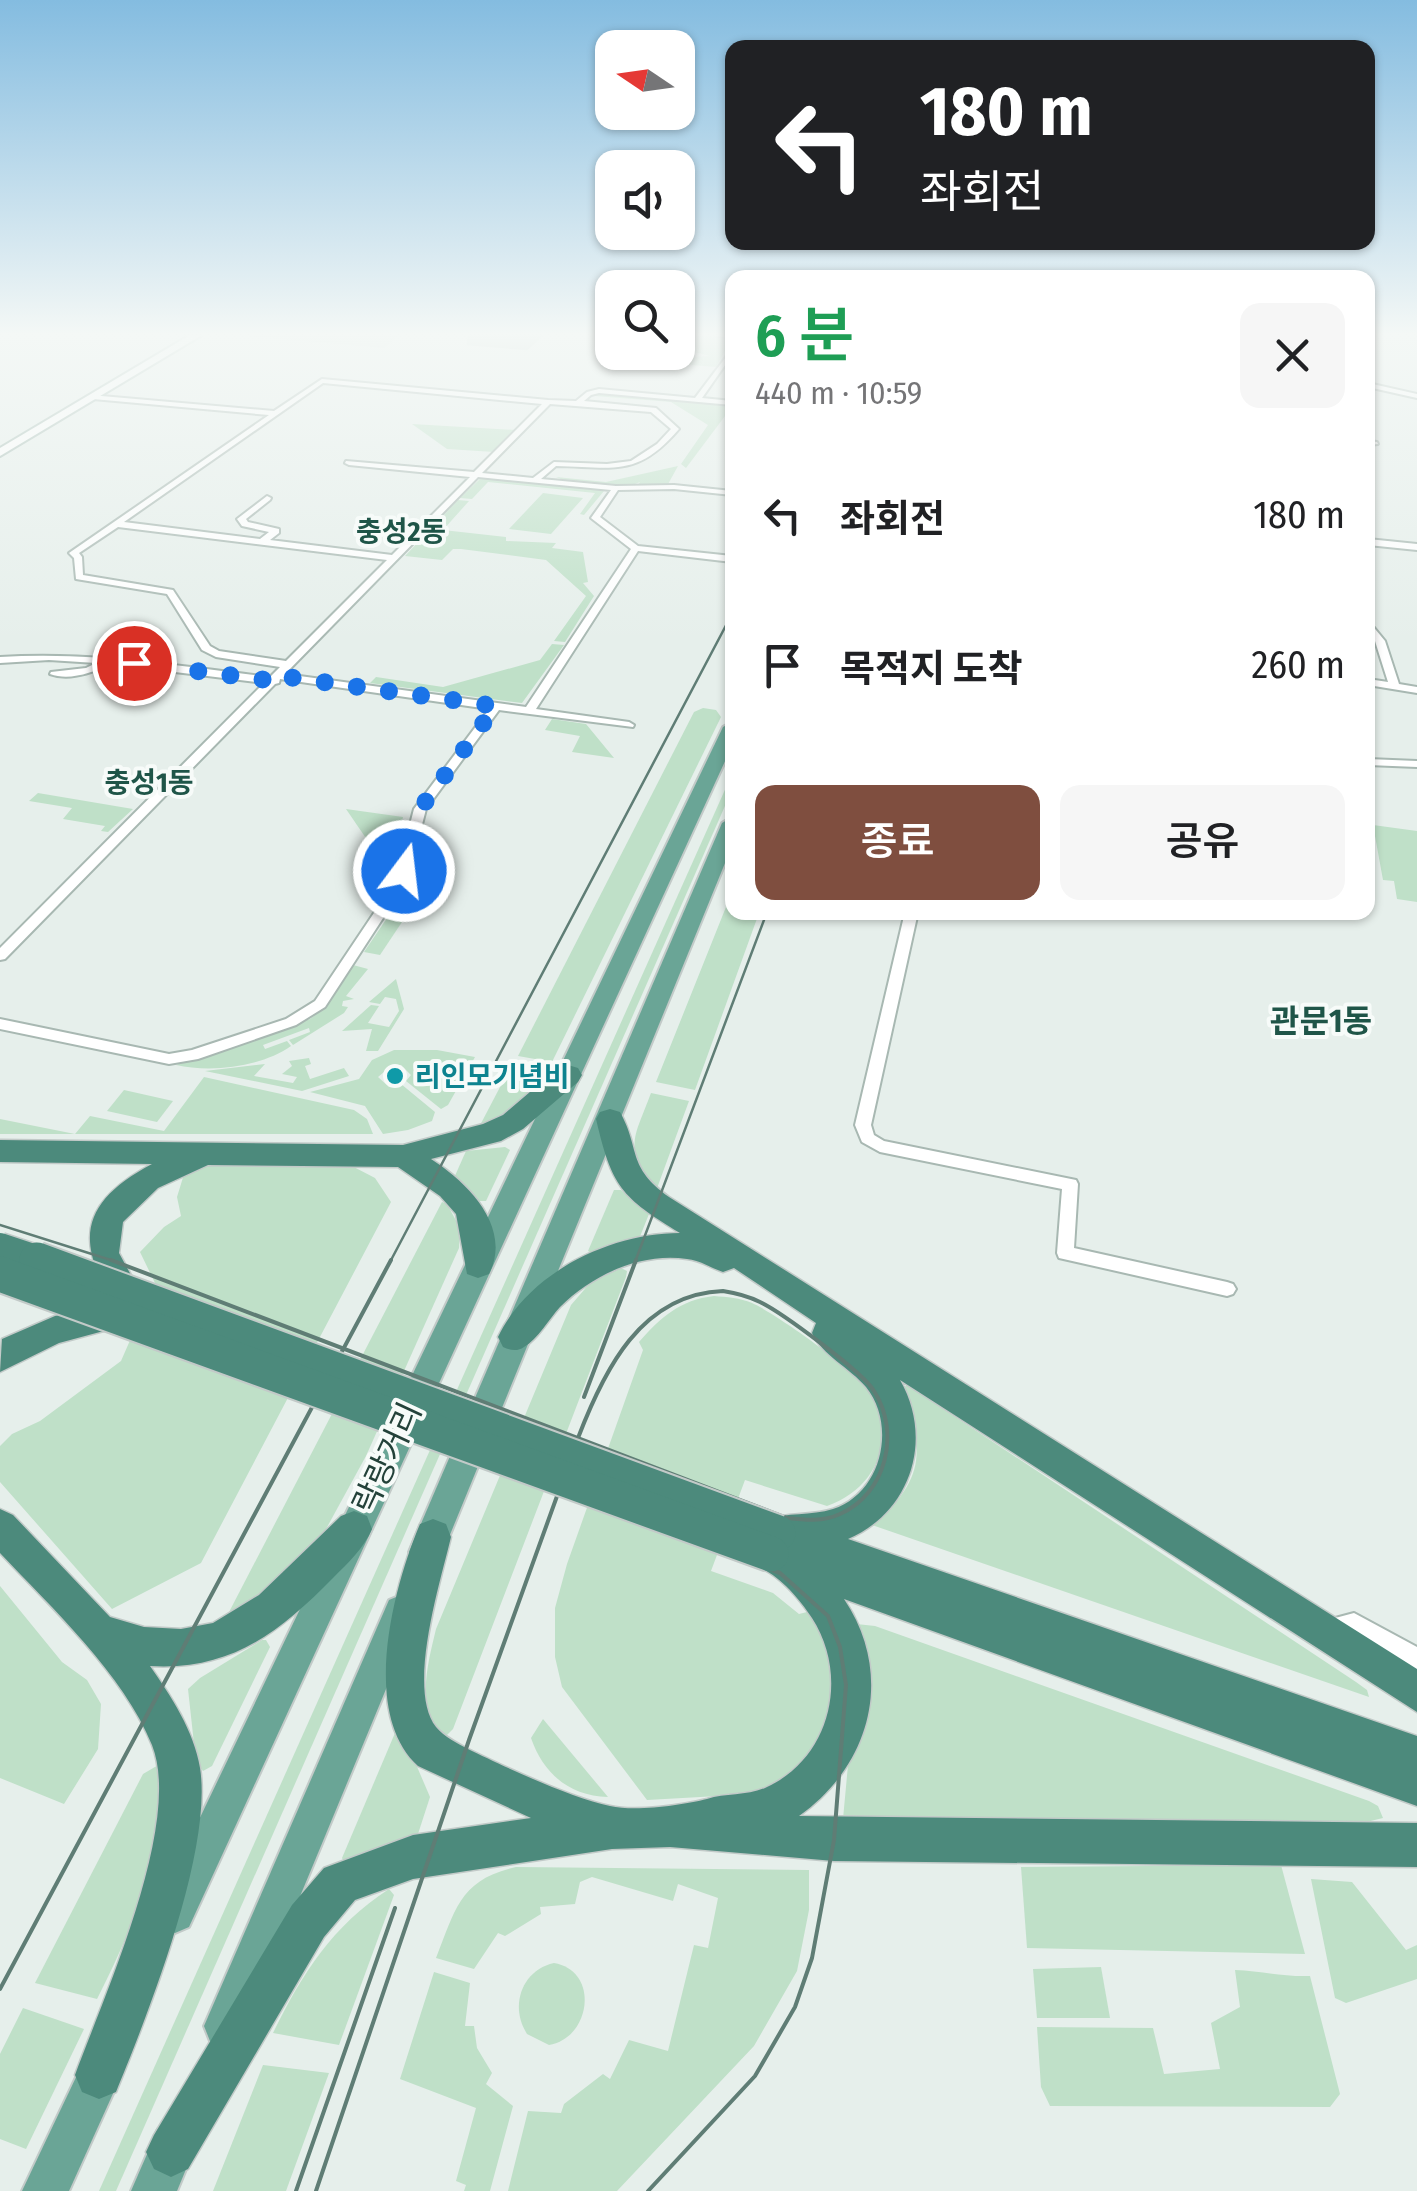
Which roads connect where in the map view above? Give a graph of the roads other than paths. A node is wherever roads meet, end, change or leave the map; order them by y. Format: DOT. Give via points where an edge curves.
graph roads {
  1 [pos="26,437"];
  2 [pos="239,437"];
  3 [pos="515,437"];
  4 [pos="668,437"];
  5 [pos="0,453"];
  6 [pos="349,462"];
  7 [pos="481,473"];
  8 [pos="536,479"];
  9 [pos="616,488"];
  10 [pos="725,492"];
  11 [pos="268,498"];
  12 [pos="116,524"];
  13 [pos="262,542"];
  14 [pos="1375,543"];
  15 [pos="1417,547"];
  16 [pos="636,548"];
  17 [pos="394,558"];
  18 [pos="725,558"];
  19 [pos="1375,634"];
  20 [pos="0,660"];
  21 [pos="109,661"];
  22 [pos="290,665"];
  23 [pos="55,674"];
  24 [pos="277,678"];
  25 [pos="1375,683"];
  26 [pos="1394,686"];
  27 [pos="1417,690"];
  28 [pos="496,706"];
  29 [pos="529,711"];
  30 [pos="629,726"];
  31 [pos="725,742"];
  32 [pos="1375,762"];
  33 [pos="1417,764"];
  34 [pos="725,840"];
  35 [pos="910,920"];
  36 [pos="1,955"];
  37 [pos="0,1024"];
  38 [pos="568,1076"];
  39 [pos="610,1119"];
  40 [pos="0,1151"];
  41 [pos="234,1154"];
  42 [pos="403,1156"];
  43 [pos="0,1247"];
  44 [pos="478,1265"];
  45 [pos="0,1274"];
  46 [pos="1227,1289"];
  47 [pos="118,1302"];
  48 [pos="514,1337"];
  49 [pos="0,1358"];
  50 [pos="0,1527"];
  51 [pos="354,1529"];
  52 [pos="432,1537"];
  53 [pos="774,1543"];
  54 [pos="1320,1630"];
  55 [pos="101,1634"];
  56 [pos="1417,1659"];
  57 [pos="1417,1692"];
  58 [pos="1417,1758"];
  59 [pos="1417,1785"];
  60 [pos="670,1826"];
  61 [pos="612,1828"];
  62 [pos="1417,1845"];
  63 [pos="99,2076"];
  64 [pos="162,2171"];
  65 [pos="45,2191"];
  1 -- 5 [label="main road"];
  2 -- 12 [label="street"];
  3 -- 7 [label="street"];
  4 -- 8 [label="street" via="652,457 614,467 554,464"];
  6 -- 7 [label="street"];
  7 -- 8 [label="street"];
  7 -- 17 [label="street"];
  8 -- 9 [label="street"];
  9 -- 10 [label="street"];
  9 -- 16 [label="street" via="596,518"];
  11 -- 13 [label="street" via="241,519 276,530"];
  12 -- 13 [label="street"];
  12 -- 22 [label="street" via="73,553 79,577 170,592 206,648"];
  13 -- 17 [label="street"];
  14 -- 15 [label="street"];
  16 -- 18 [label="street"];
  16 -- 29 [label="street"];
  17 -- 22 [label="street"];
  19 -- 26 [label="street"];
  20 -- 21 [label="street"];
  21 -- 23 [label="street" via="88,672"];
  21 -- 24 [label="street"];
  22 -- 24 [label="street"];
  24 -- 28 [label="street"];
  24 -- 36 [label="street"];
  25 -- 26 [label="street"];
  26 -- 27 [label="street"];
  28 -- 29 [label="street"];
  28 -- 37 [label="street" via="420,809 394,892 336,983 305,1016 168,1059"];
  29 -- 30 [label="street"];
  31 -- 38 [label="main road, 락랑거리"];
  32 -- 33 [label="street"];
  34 -- 39 [label="main road"];
  35 -- 46 [label="street" via="862,1125 866,1138 1070,1184 1064,1254"];
  38 -- 42 [label="highway" via="491,1133"];
  38 -- 44 [label="main road, 락랑거리"];
  39 -- 48 [label="main road"];
  39 -- 54 [label="highway" via="636,1189 658,1205"];
  40 -- 41 [label="highway"];
  41 -- 42 [label="highway"];
  41 -- 47 [label="highway" via="171,1166 122,1202 103,1236"];
  42 -- 44 [label="highway" via="466,1200 480,1230"];
  43 -- 47 [label="highway, bridge"];
  44 -- 51 [label="main road, 락랑거리"];
  45 -- 47 [label="highway, bridge"];
  47 -- 49 [label="highway" via="26,1340"];
  47 -- 53 [label="highway, bridge"];
  48 -- 52 [label="main road"];
  48 -- 53 [label="highway" via="587,1268 669,1247 716,1254 794,1306 878,1378 896,1413 898,1450 890,1480 861,1514"];
  50 -- 55 [label="highway"];
  51 -- 55 [label="highway" via="269,1616 220,1640 185,1650 134,1647"];
  51 -- 63 [label="main road, 락랑거리"];
  52 -- 61 [label="highway" via="407,1651 406,1705 421,1743 458,1765"];
  52 -- 64 [label="main road"];
  53 -- 58 [label="highway"];
  53 -- 59 [label="highway"];
  53 -- 60 [label="highway" via="820,1592 841,1630 854,1704 840,1740 805,1787 778,1805"];
  54 -- 56 [label="street" via="1354,1623"];
  54 -- 57 [label="highway"];
  55 -- 63 [label="highway" via="170,1735 179,1768 179,1814"];
  60 -- 61 [label="highway"];
  60 -- 62 [label="highway" via="834,1840"];
  61 -- 64 [label="highway" via="428,1854 340,1884 308,1921"];
  63 -- 65 [label="main road, 락랑거리"];
}
